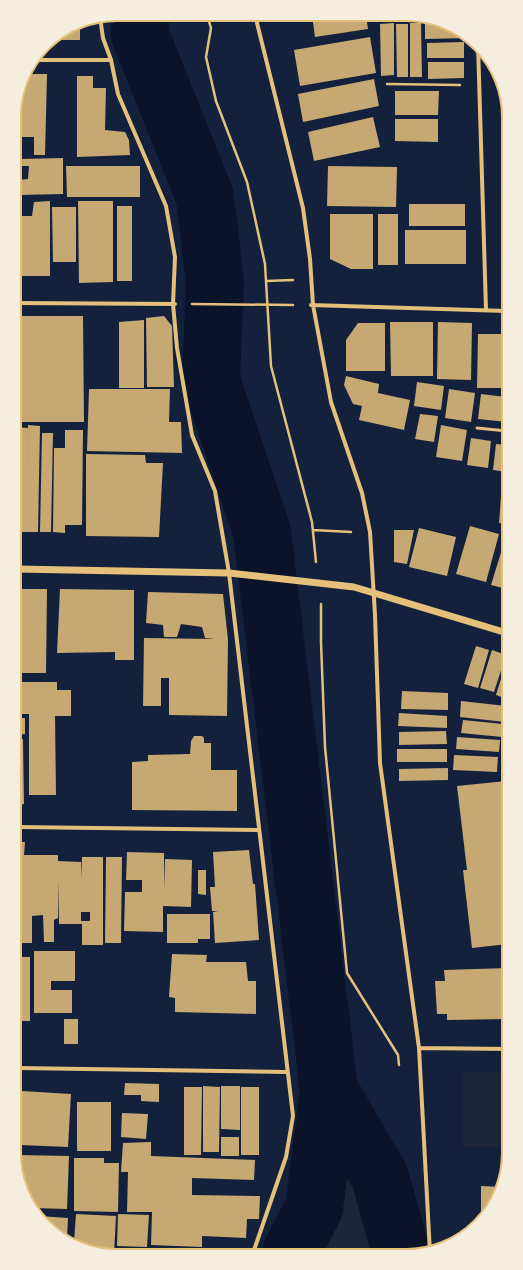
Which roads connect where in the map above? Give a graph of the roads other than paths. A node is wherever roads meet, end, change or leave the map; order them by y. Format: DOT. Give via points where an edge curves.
graph roads {
  1 [pos="256,21"];
  2 [pos="101,23"];
  3 [pos="478,54"];
  4 [pos="40,60"];
  5 [pos="111,60"];
  6 [pos="21,302"];
  7 [pos="174,304"];
  8 [pos="311,305"];
  9 [pos="486,310"];
  10 [pos="502,311"];
  11 [pos="477,428"];
  12 [pos="502,430"];
  13 [pos="21,569"];
  14 [pos="228,573"];
  15 [pos="374,593"];
  16 [pos="502,631"];
  17 [pos="21,827"];
  18 [pos="258,830"];
  19 [pos="419,1048"];
  20 [pos="502,1049"];
  21 [pos="21,1068"];
  22 [pos="287,1072"];
  23 [pos="430,1246"];
  24 [pos="254,1249"];
  1 -- 8 [label="street" via="303,208 311,280"];
  2 -- 5 [label="street"];
  3 -- 9 [label="street"];
  4 -- 5 [label="street"];
  5 -- 7 [label="street" via="118,94 166,206 175,257"];
  6 -- 7 [label="street"];
  7 -- 14 [label="street" via="177,348 192,435 215,491"];
  8 -- 9 [label="street"];
  8 -- 15 [label="street" via="331,402 362,493 370,532"];
  9 -- 10 [label="street"];
  11 -- 12 [label="lane"];
  13 -- 14 [label="street"];
  14 -- 15 [label="street" via="354,586"];
  14 -- 18 [label="street"];
  15 -- 16 [label="street"];
  15 -- 19 [label="street" via="380,763"];
  17 -- 18 [label="street"];
  18 -- 22 [label="street"];
  19 -- 20 [label="street"];
  19 -- 23 [label="street"];
  21 -- 22 [label="street"];
  22 -- 24 [label="street" via="293,1116 286,1157"];
}
